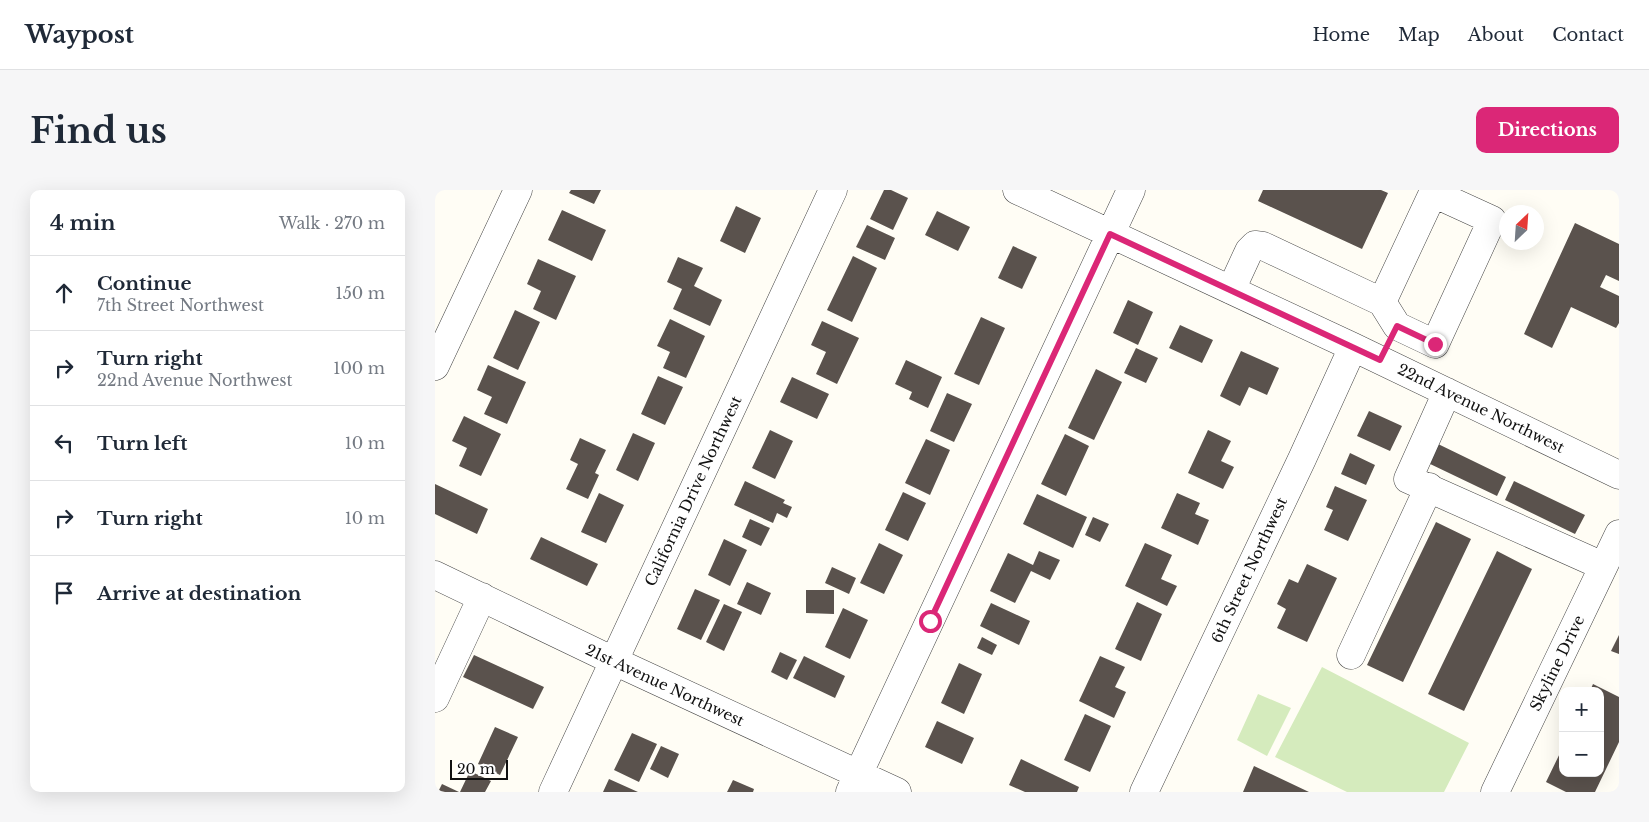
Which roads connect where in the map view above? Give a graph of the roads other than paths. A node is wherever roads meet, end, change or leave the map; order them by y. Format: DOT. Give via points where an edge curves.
graph roads {
  1 [pos="518,190"];
  2 [pos="833,190"];
  3 [pos="1017,190"];
  4 [pos="1131,190"];
  5 [pos="1110,234"];
  6 [pos="1231,290"];
  7 [pos="1382,302"];
  8 [pos="1397,326"];
  9 [pos="1353,347"];
  10 [pos="1380,360"];
  11 [pos="435,366"];
  12 [pos="1447,392"];
  13 [pos="1619,475"];
  14 [pos="1429,487"];
  15 [pos="1619,534"];
  16 [pos="1603,566"];
  17 [pos="435,575"];
  18 [pos="482,597"];
  19 [pos="1351,654"];
  20 [pos="614,661"];
  21 [pos="435,698"];
  22 [pos="854,783"];
  23 [pos="553,792"];
  24 [pos="897,792"];
  25 [pos="1144,792"];
  26 [pos="1495,792"];
  1 -- 11 [label="street"];
  2 -- 20 [label="street, California Drive Northwest"];
  3 -- 5 [label="street, 22nd Avenue Northwest"];
  4 -- 5 [label="street"];
  5 -- 6 [label="street, 22nd Avenue Northwest"];
  5 -- 22 [label="street"];
  6 -- 7 [label="street" via="1249,250 1255,245"];
  6 -- 9 [label="street, 22nd Avenue Northwest"];
  7 -- 8 [label="street"];
  7 -- 8 [label="street" via="1433,193 1492,220 1435,344"];
  8 -- 10 [label="street"];
  9 -- 10 [label="street, 22nd Avenue Northwest"];
  9 -- 25 [label="street, 6th Street Northwest"];
  10 -- 12 [label="street, 22nd Avenue Northwest"];
  12 -- 13 [label="street, 22nd Avenue Northwest"];
  12 -- 14 [label="street" via="1408,479"];
  14 -- 16 [label="street"];
  14 -- 19 [label="street"];
  15 -- 16 [label="street, Skyline Drive"];
  16 -- 26 [label="street, Skyline Drive"];
  17 -- 18 [label="street, 21st Avenue Northwest"];
  18 -- 20 [label="street, 21st Avenue Northwest"];
  18 -- 21 [label="street"];
  20 -- 22 [label="street, 21st Avenue Northwest"];
  20 -- 23 [label="street, California Drive Northwest"];
  22 -- 24 [label="street, 21st Avenue Northwest"];
}
